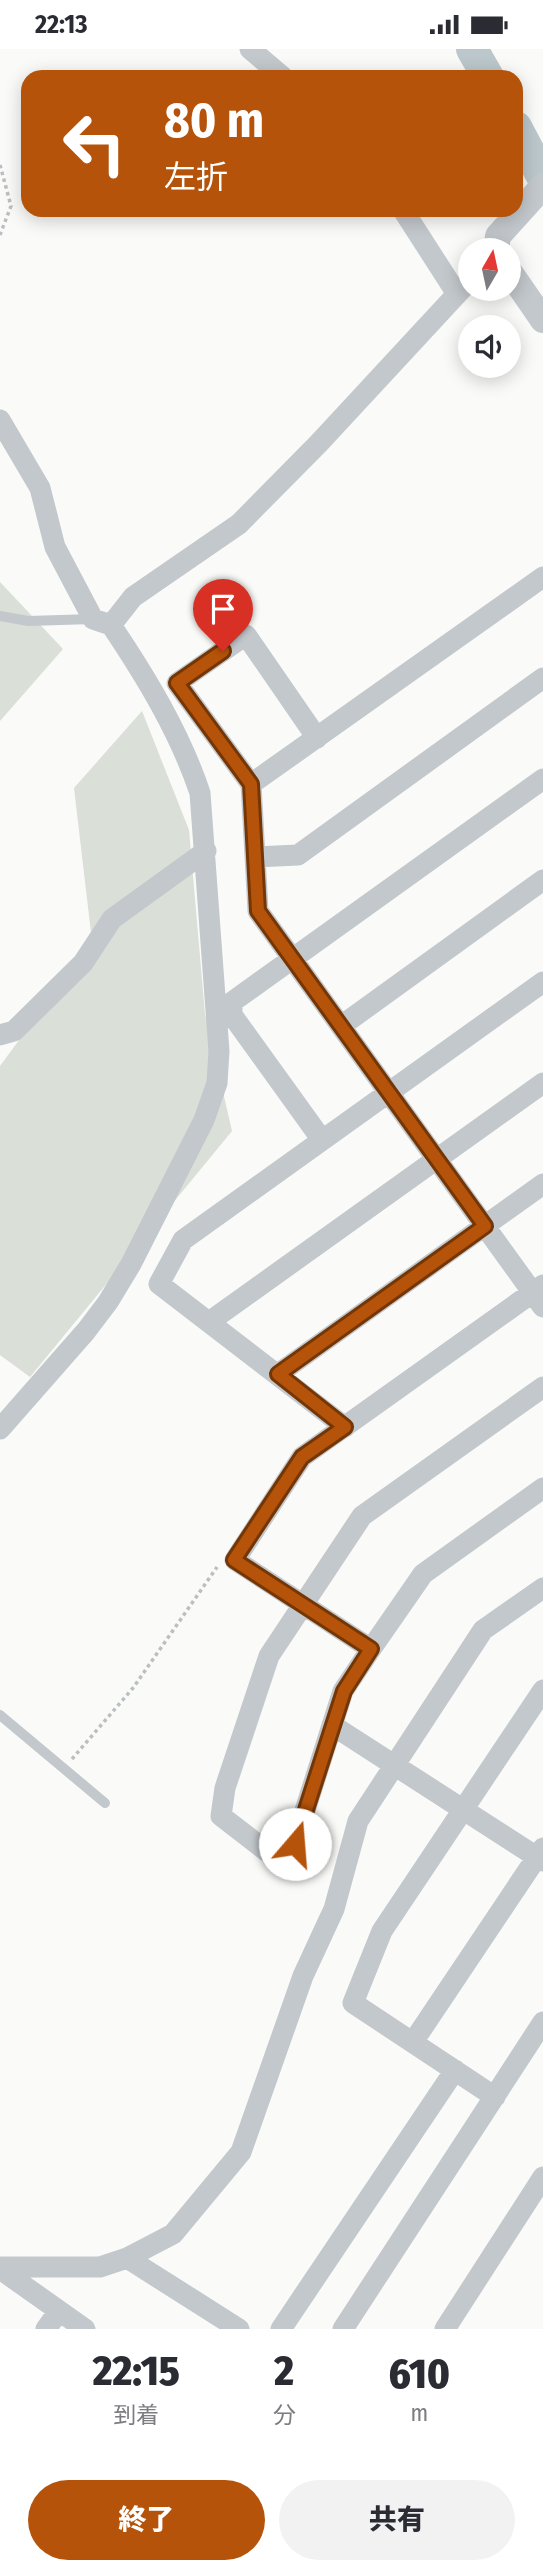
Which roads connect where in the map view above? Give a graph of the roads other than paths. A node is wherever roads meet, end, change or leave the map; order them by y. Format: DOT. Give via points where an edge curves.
graph roads {
  1 [pos="250,49"];
  2 [pos="275,70"];
  3 [pos="543,186"];
  4 [pos="523,209"];
  5 [pos="409,217"];
  6 [pos="516,217"];
  7 [pos="498,238"];
  8 [pos="458,279"];
  9 [pos="522,290"];
  10 [pos="458,292"];
  11 [pos="543,320"];
  12 [pos="0,420"];
  13 [pos="543,577"];
  14 [pos="0,616"];
  15 [pos="102,622"];
  16 [pos="543,678"];
  17 [pos="317,738"];
  18 [pos="543,779"];
  19 [pos="251,784"];
  20 [pos="206,851"];
  21 [pos="255,857"];
  22 [pos="543,880"];
  23 [pos="293,958"];
  24 [pos="543,982"];
  25 [pos="341,1026"];
  26 [pos="0,1034"];
  27 [pos="543,1083"];
  28 [pos="389,1093"];
  29 [pos="323,1140"];
  30 [pos="437,1159"];
  31 [pos="543,1184"];
  32 [pos="485,1226"];
  33 [pos="540,1295"];
  34 [pos="209,1322"];
  35 [pos="278,1374"];
  36 [pos="543,1387"];
  37 [pos="345,1427"];
  38 [pos="0,1429"];
  39 [pos="543,1488"];
  40 [pos="543,1588"];
  41 [pos="303,1604"];
  42 [pos="371,1649"];
  43 [pos="543,1691"];
  44 [pos="0,1715"];
  45 [pos="332,1725"];
  46 [pos="395,1764"];
  47 [pos="106,1803"];
  48 [pos="464,1810"];
  49 [pos="541,1856"];
  50 [pos="543,2022"];
  51 [pos="413,2042"];
  52 [pos="455,2070"];
  53 [pos="495,2097"];
  54 [pos="543,2177"];
  55 [pos="127,2258"];
  56 [pos="0,2268"];
  57 [pos="59,2311"];
  58 [pos="46,2329"];
  59 [pos="85,2329"];
  60 [pos="239,2329"];
  61 [pos="281,2329"];
  62 [pos="343,2329"];
  63 [pos="445,2329"];
  1 -- 2 [label="street"];
  3 -- 4 [label="street"];
  5 -- 8 [label="street"];
  6 -- 7 [label="street"];
  9 -- 11 [label="street"];
  10 -- 15 [label="street" via="239,524"];
  12 -- 15 [label="street" via="40,488 55,547"];
  13 -- 17 [label="street"];
  14 -- 15 [label="lane"];
  15 -- 20 [label="street" via="138,664 189,761 200,793"];
  16 -- 21 [label="street" via="298,855"];
  17 -- 19 [label="street"];
  17 -- 19 [label="street" via="246,635 177,683"];
  18 -- 23 [label="street"];
  19 -- 21 [label="street"];
  20 -- 26 [label="street" via="112,919 83,963 14,1031"];
  20 -- 38 [label="street" via="219,1051 217,1083 204,1120 108,1302"];
  21 -- 23 [label="street" via="258,911"];
  22 -- 25 [label="street"];
  23 -- 25 [label="street"];
  23 -- 29 [label="street" via="232,1002 232,1014"];
  24 -- 28 [label="street"];
  25 -- 28 [label="street"];
  27 -- 30 [label="street"];
  28 -- 29 [label="street"];
  28 -- 30 [label="street"];
  29 -- 34 [label="street" via="183,1240 159,1285"];
  30 -- 32 [label="street"];
  30 -- 34 [label="street"];
  31 -- 32 [label="street"];
  32 -- 33 [label="street"];
  32 -- 35 [label="street"];
  33 -- 37 [label="street"];
  34 -- 35 [label="street"];
  35 -- 37 [label="street"];
  36 -- 41 [label="street" via="362,1516"];
  37 -- 41 [label="street" via="302,1457 234,1560"];
  39 -- 42 [label="street" via="423,1574"];
  40 -- 46 [label="street" via="483,1630"];
  41 -- 42 [label="street"];
  41 -- 45 [label="street" via="269,1656 225,1789 221,1816 287,1867"];
  42 -- 45 [label="street" via="344,1691"];
  43 -- 48 [label="street"];
  44 -- 47 [label="lane"];
  45 -- 46 [label="street"];
  46 -- 48 [label="street"];
  46 -- 55 [label="street" via="358,1821 334,1909 303,1976 241,2152 173,2234"];
  48 -- 49 [label="street"];
  48 -- 51 [label="street" via="382,1931 353,2003"];
  49 -- 51 [label="street"];
  50 -- 53 [label="street"];
  51 -- 52 [label="street"];
  52 -- 53 [label="street"];
  52 -- 61 [label="street"];
  53 -- 62 [label="street"];
  54 -- 63 [label="street"];
  55 -- 56 [label="street" via="100,2267"];
  55 -- 60 [label="street"];
  56 -- 57 [label="street"];
  57 -- 58 [label="street"];
  57 -- 59 [label="street"];
}
